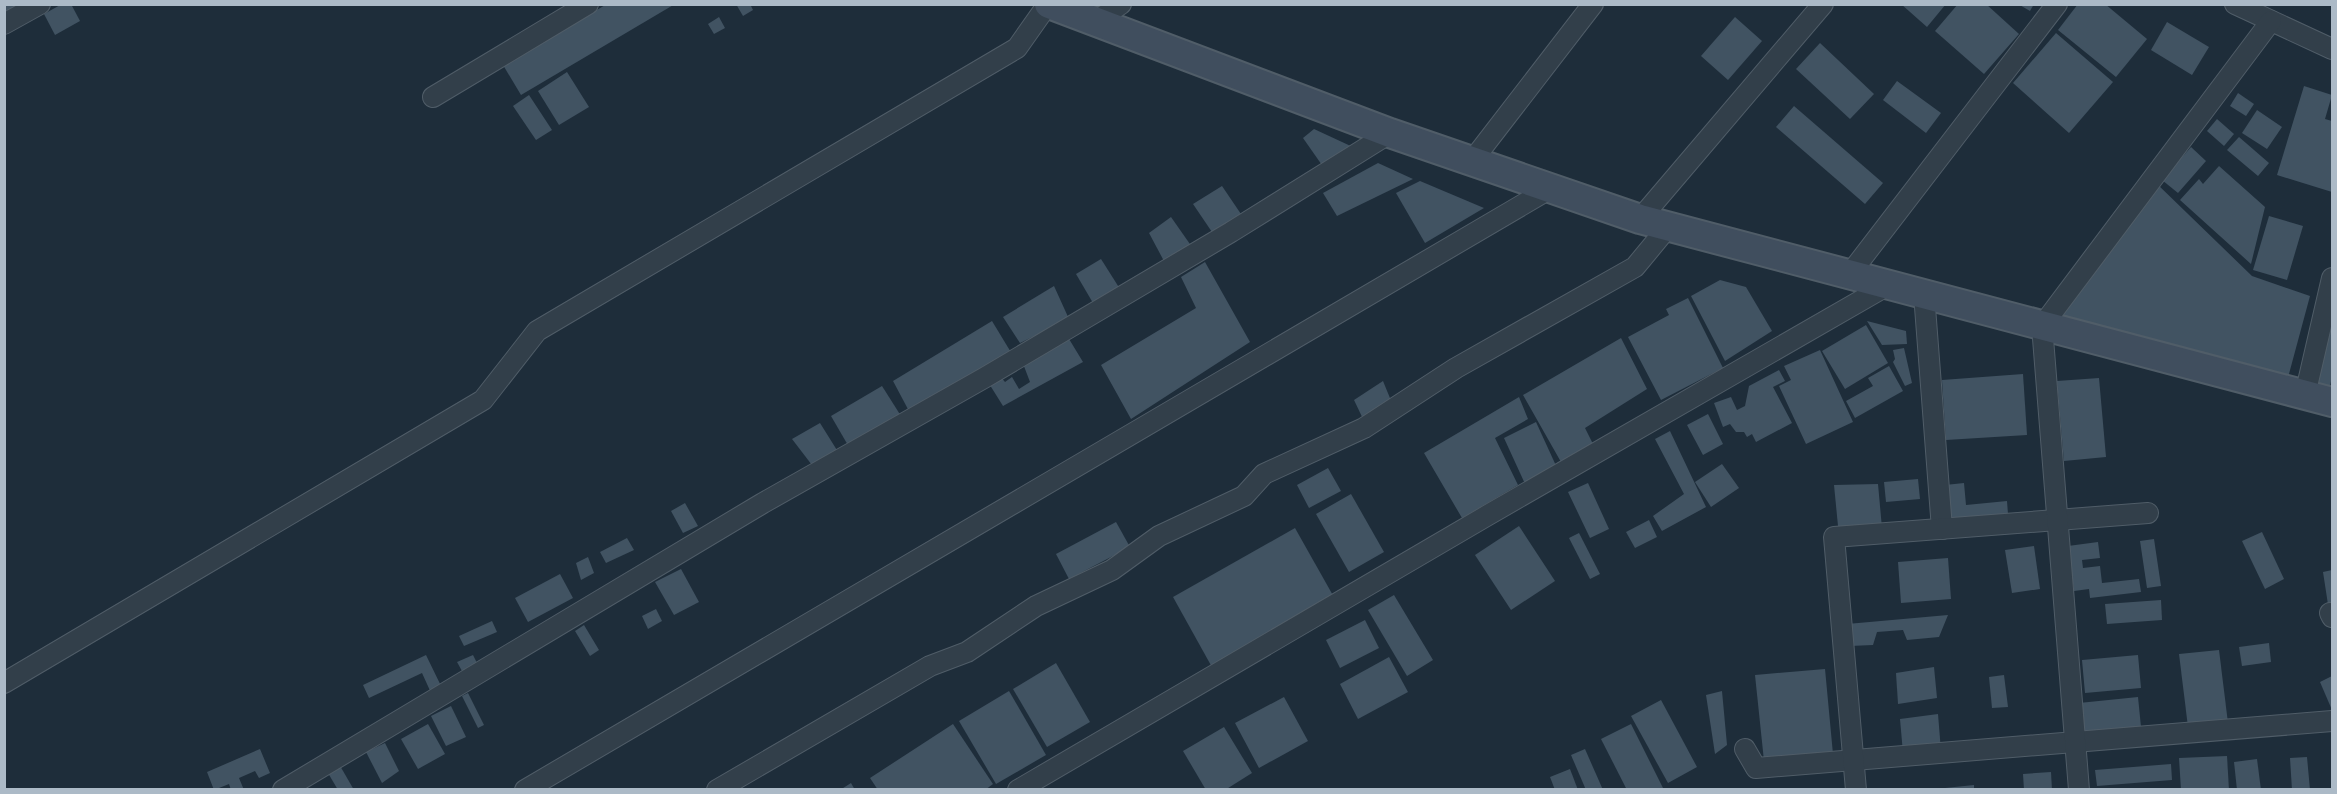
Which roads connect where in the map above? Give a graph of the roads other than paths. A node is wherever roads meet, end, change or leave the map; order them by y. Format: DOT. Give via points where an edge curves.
graph roads {
  1 [pos="39,4"];
  2 [pos="588,4"];
  3 [pos="1049,4"];
  4 [pos="1122,4"];
  5 [pos="1593,4"];
  6 [pos="1823,4"];
  7 [pos="2057,4"];
  8 [pos="2235,4"];
  9 [pos="2271,21"];
  10 [pos="1095,22"];
  11 [pos="4,24"];
  12 [pos="2332,48"];
  13 [pos="433,97"];
  14 [pos="1390,133"];
  15 [pos="1473,161"];
  16 [pos="1551,188"];
  17 [pos="1640,219"];
  18 [pos="1668,227"];
  19 [pos="1849,275"];
  20 [pos="2332,278"];
  21 [pos="1888,285"];
  22 [pos="1924,294"];
  23 [pos="2042,326"];
  24 [pos="2305,395"];
  25 [pos="2332,402"];
  26 [pos="2148,513"];
  27 [pos="2057,520"];
  28 [pos="1942,529"];
  29 [pos="4,683"];
  30 [pos="2332,721"];
  31 [pos="2075,742"];
  32 [pos="1745,749"];
  33 [pos="1854,760"];
  34 [pos="283,789"];
  35 [pos="525,789"];
  36 [pos="717,789"];
  37 [pos="1018,789"];
  38 [pos="1856,789"];
  39 [pos="2079,789"];
  1 -- 11 [label="street"];
  2 -- 13 [label="street"];
  3 -- 10 [label="main road"];
  3 -- 29 [label="street" via="1017,48 537,331 483,400"];
  4 -- 10 [label="street"];
  5 -- 15 [label="street"];
  6 -- 17 [label="street"];
  7 -- 19 [label="street"];
  8 -- 9 [label="street"];
  9 -- 12 [label="street"];
  9 -- 23 [label="street"];
  10 -- 14 [label="main road"];
  14 -- 15 [label="main road"];
  14 -- 34 [label="street" via="1148,281"];
  15 -- 16 [label="main road"];
  16 -- 17 [label="main road"];
  16 -- 35 [label="street"];
  17 -- 18 [label="main road"];
  18 -- 19 [label="main road"];
  18 -- 36 [label="street" via="1635,267 1456,369 1364,428 1264,474 1244,496 1159,536 1112,570 1036,606 967,652 930,666"];
  19 -- 21 [label="main road"];
  20 -- 24 [label="street"];
  21 -- 22 [label="main road"];
  21 -- 37 [label="street"];
  22 -- 23 [label="main road"];
  22 -- 28 [label="street"];
  23 -- 24 [label="main road"];
  23 -- 27 [label="street"];
  24 -- 25 [label="main road"];
  26 -- 27 [label="street"];
  27 -- 28 [label="street"];
  27 -- 31 [label="street"];
  28 -- 33 [label="street" via="1834,537"];
  30 -- 31 [label="street"];
  31 -- 33 [label="street"];
  31 -- 39 [label="street"];
  32 -- 33 [label="street" via="1756,768"];
  33 -- 38 [label="street"];
}
